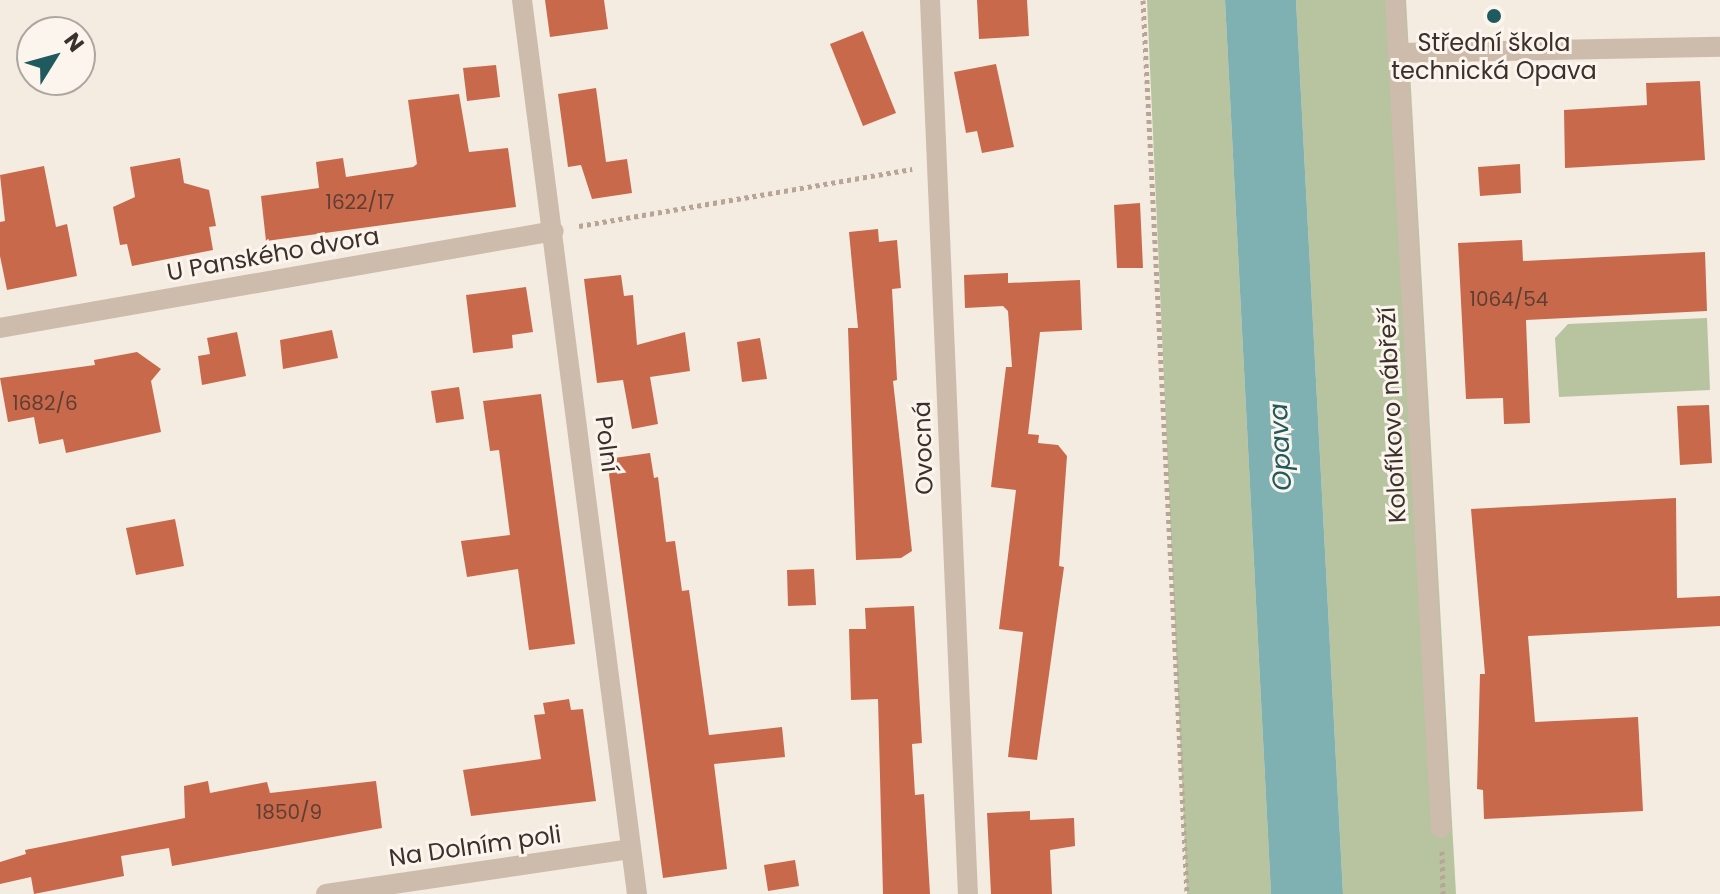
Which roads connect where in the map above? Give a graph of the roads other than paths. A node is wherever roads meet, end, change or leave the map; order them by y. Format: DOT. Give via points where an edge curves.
graph roads {
  1 [pos="522,0"];
  2 [pos="930,0"];
  3 [pos="1395,0"];
  4 [pos="1720,47"];
  5 [pos="1398,53"];
  6 [pos="554,231"];
  7 [pos="0,328"];
  8 [pos="1441,828"];
  9 [pos="630,849"];
  10 [pos="326,894"];
  11 [pos="637,894"];
  12 [pos="968,894"];
  1 -- 6 [label="street, Polní"];
  2 -- 12 [label="street, Ovocná"];
  3 -- 5 [label="street, Kolofíkovo nábřeží"];
  4 -- 5 [label="street"];
  5 -- 8 [label="street, Kolofíkovo nábřeží"];
  6 -- 7 [label="street, U Panského dvora"];
  6 -- 9 [label="street, Polní"];
  9 -- 10 [label="street, Na Dolním poli"];
  9 -- 11 [label="street, Polní"];
}
